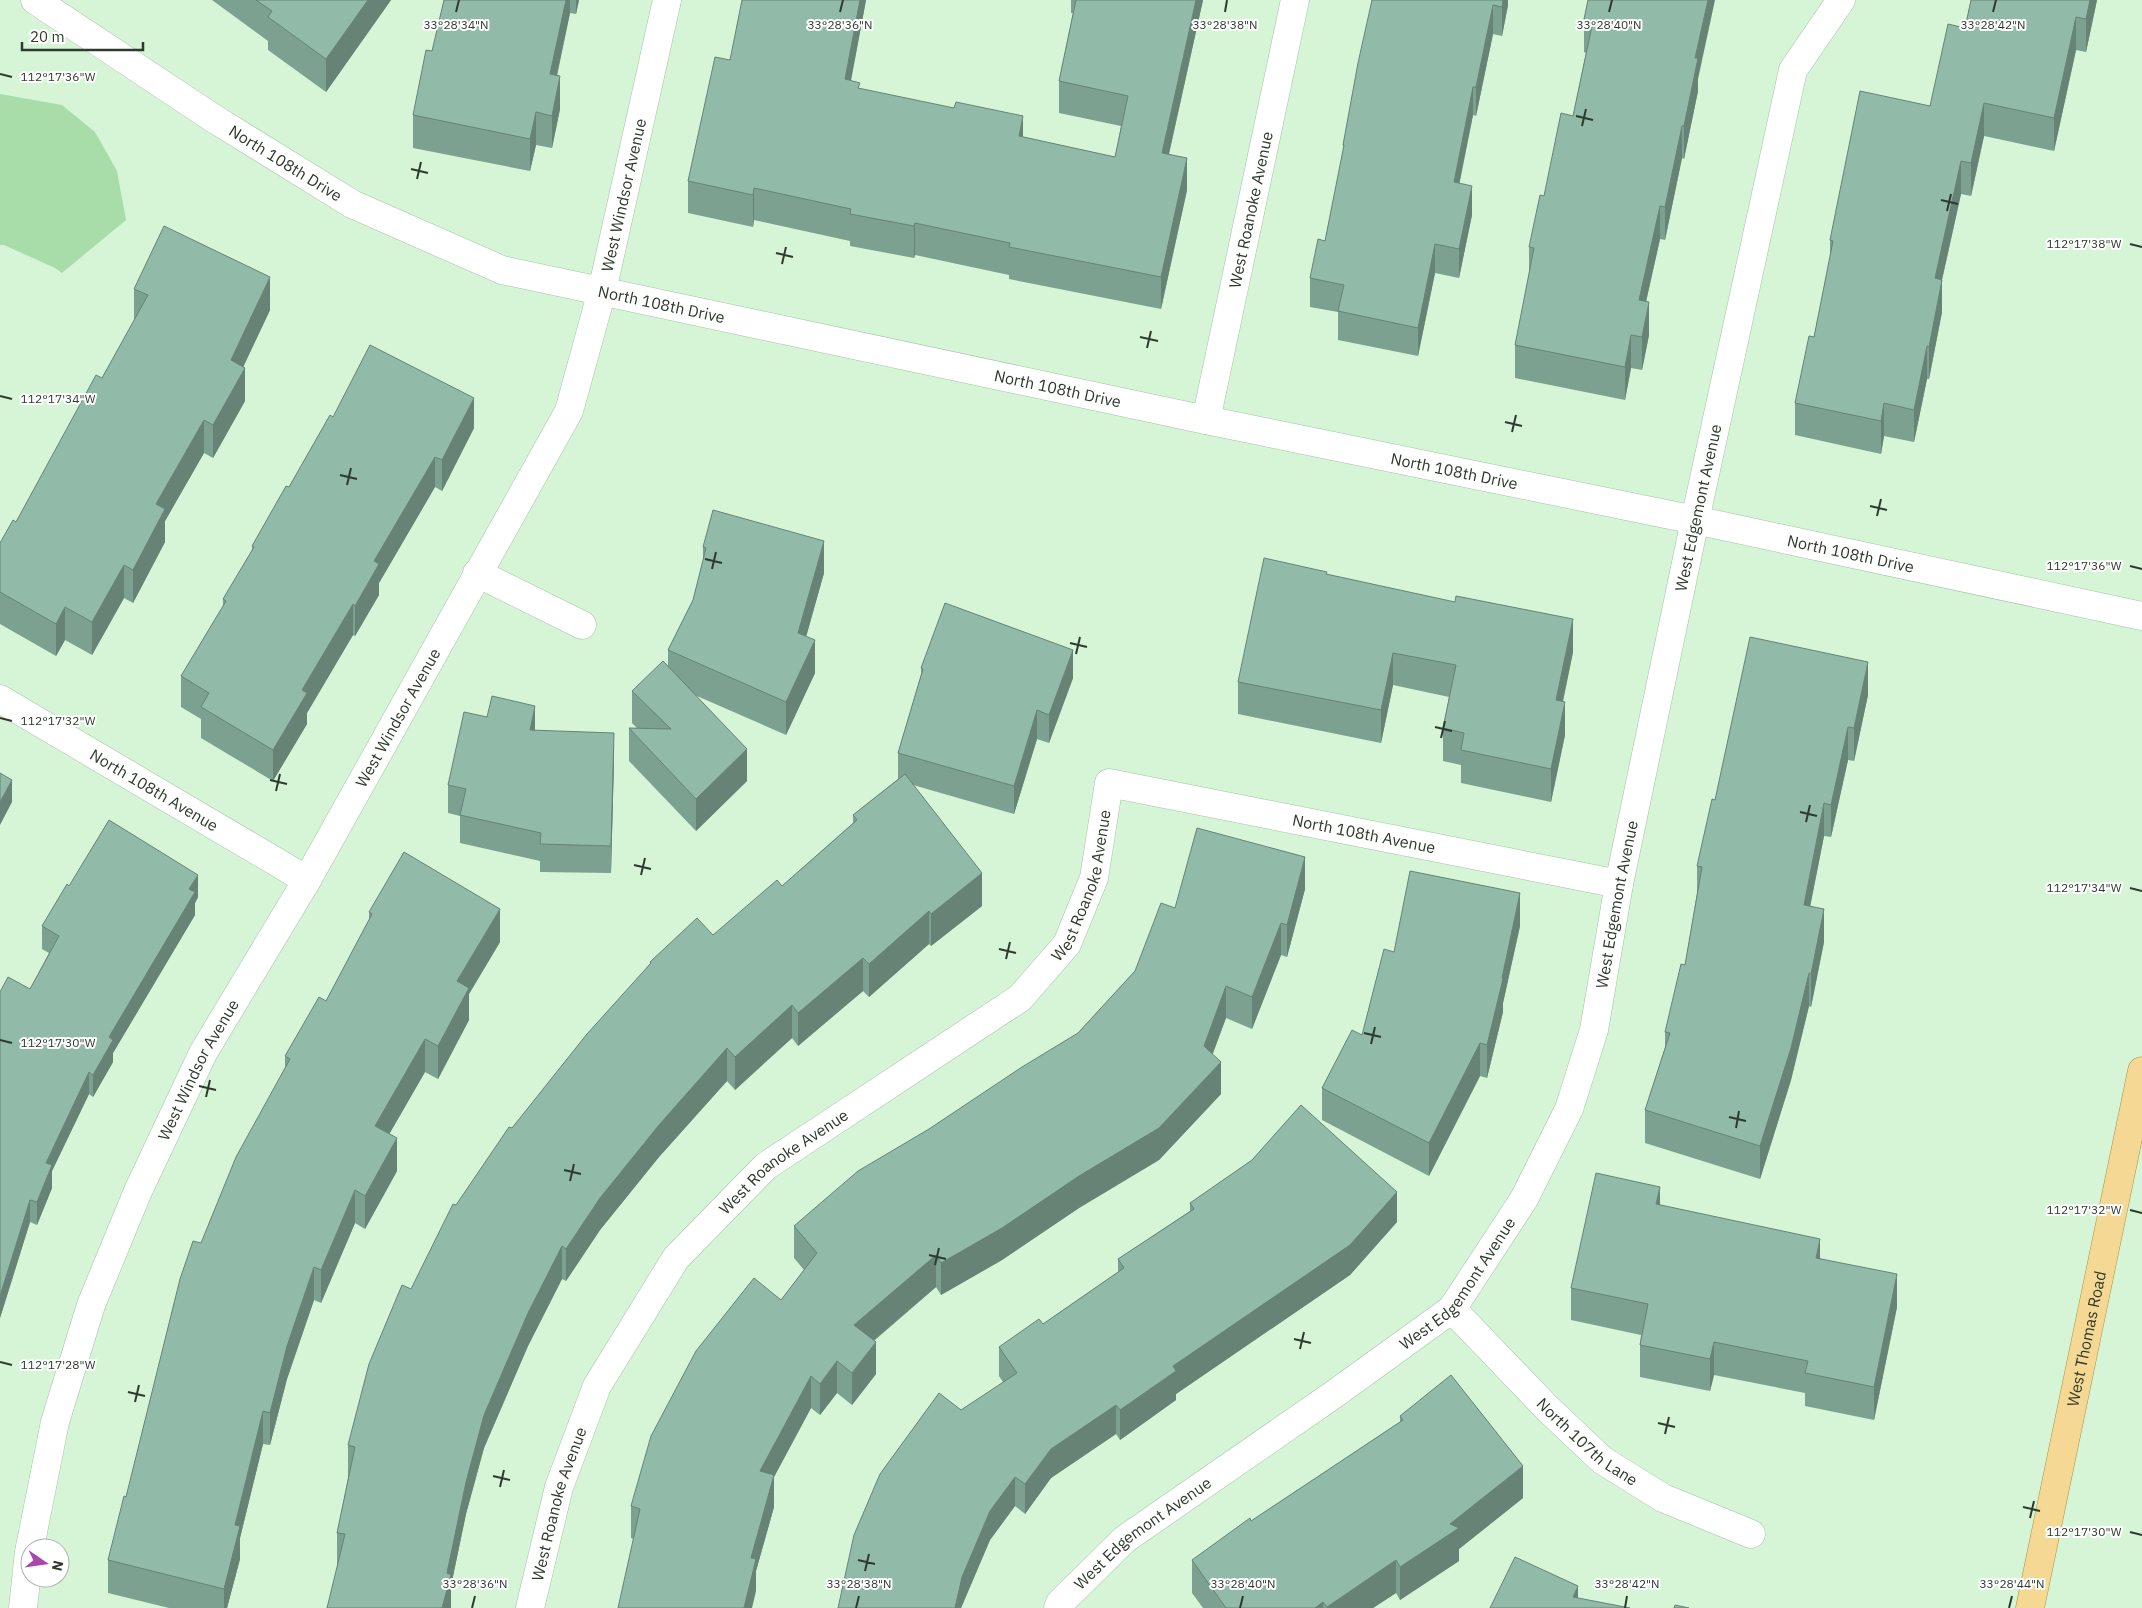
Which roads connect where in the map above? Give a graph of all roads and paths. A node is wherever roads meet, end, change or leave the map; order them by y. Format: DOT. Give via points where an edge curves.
graph roads {
  1 [pos="35,0"];
  2 [pos="667,0"];
  3 [pos="1295,0"];
  4 [pos="1840,0"];
  5 [pos="602,291"];
  6 [pos="1206,420"];
  7 [pos="1695,520"];
  8 [pos="477,573"];
  9 [pos="2142,616"];
  10 [pos="582,626"];
  11 [pos="0,699"];
  12 [pos="1109,783"];
  13 [pos="308,880"];
  14 [pos="1618,884"];
  15 [pos="2142,1070"];
  16 [pos="2138,1110"];
  17 [pos="1452,1309"];
  18 [pos="1751,1534"];
  19 [pos="23,1608"];
  20 [pos="530,1608"];
  21 [pos="1058,1608"];
  22 [pos="2030,1608"];
  1 -- 5 [label="street, North 108th Drive" via="213,118 352,204 502,270"];
  2 -- 5 [label="street, West Windsor Avenue"];
  3 -- 6 [label="street, West Roanoke Avenue"];
  4 -- 7 [label="street, West Edgemont Avenue" via="1793,70"];
  5 -- 6 [label="street, North 108th Drive"];
  5 -- 8 [label="street, West Windsor Avenue" via="569,411"];
  6 -- 7 [label="street, North 108th Drive"];
  7 -- 9 [label="street, North 108th Drive"];
  7 -- 14 [label="street, West Edgemont Avenue"];
  8 -- 10 [label="street"];
  8 -- 13 [label="street, West Windsor Avenue"];
  11 -- 13 [label="street, North 108th Avenue"];
  12 -- 14 [label="street, North 108th Avenue"];
  12 -- 20 [label="street, West Roanoke Avenue" via="1094,878 1067,944 1020,998 766,1166 676,1258 597,1386 559,1487"];
  13 -- 19 [label="street, West Windsor Avenue" via="202,1053 138,1191 91,1304 55,1422 29,1552"];
  14 -- 17 [label="street, West Edgemont Avenue" via="1594,1030 1569,1110 1524,1199"];
  15 -- 16 [label="main road, West Thomas Road"];
  16 -- 22 [label="main road, West Thomas Road"];
  17 -- 18 [label="street, North 107th Lane" via="1602,1460 1663,1498"];
  17 -- 21 [label="street, West Edgemont Avenue" via="1125,1539"];
}
